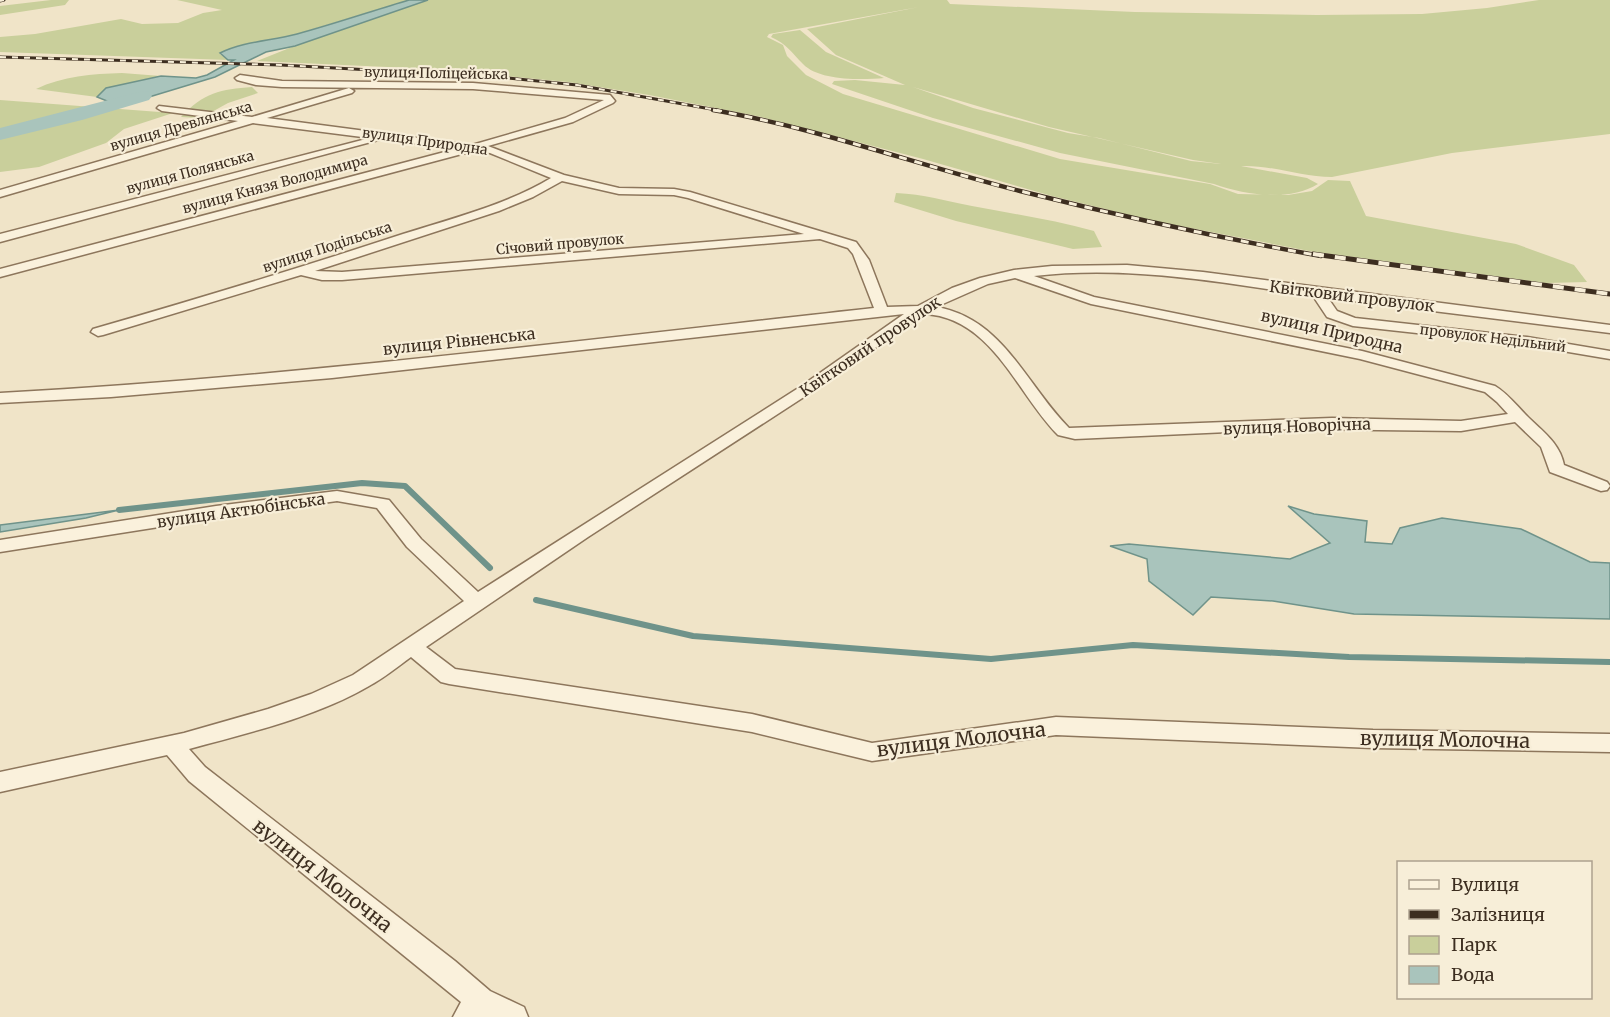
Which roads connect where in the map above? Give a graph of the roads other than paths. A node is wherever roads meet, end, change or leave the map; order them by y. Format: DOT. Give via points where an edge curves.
graph roads {
  1 [pos="240,78"];
  2 [pos="370,85"];
  3 [pos="162,108"];
  4 [pos="591,108"];
  5 [pos="257,119"];
  6 [pos="388,136"];
  7 [pos="475,147"];
  8 [pos="560,177"];
  9 [pos="0,194"];
  10 [pos="821,237"];
  11 [pos="0,238"];
  12 [pos="303,272"];
  13 [pos="0,273"];
  14 [pos="1015,273"];
  15 [pos="1318,292"];
  16 [pos="921,309"];
  17 [pos="882,311"];
  18 [pos="99,332"];
  19 [pos="1607,332"];
  20 [pos="1610,355"];
  21 [pos="0,398"];
  22 [pos="1518,416"];
  23 [pos="1601,486"];
  24 [pos="0,546"];
  25 [pos="477,602"];
  26 [pos="411,646"];
  27 [pos="1610,742"];
  28 [pos="171,744"];
  29 [pos="0,782"];
  30 [pos="474,1009"];
  31 [pos="514,1017"];
  1 -- 2 [label="street, вулиця Поліцейська" via="282,84"];
  2 -- 4 [label="street, вулиця Поліцейська" via="473,86 607,97 610,101"];
  2 -- 5 [label="street, вулиця Древлянська"];
  3 -- 5 [label="street, вулиця Природна"];
  4 -- 7 [label="street, вулиця Князя Володимира" via="569,120"];
  5 -- 6 [label="street, вулиця Природна"];
  5 -- 9 [label="street, вулиця Древлянська"];
  6 -- 7 [label="street, вулиця Природна"];
  6 -- 11 [label="street, вулиця Полянська"];
  7 -- 8 [label="street, вулиця Природна"];
  7 -- 13 [label="street, вулиця Князя Володимира"];
  8 -- 10 [label="street, вулиця Природна" via="619,191 690,195"];
  8 -- 12 [label="street, вулиця Подільська" via="483,211"];
  10 -- 12 [label="street, Січовий провулок" via="342,276"];
  10 -- 17 [label="street, вулиця Природна" via="852,245 861,253"];
  12 -- 18 [label="street, вулиця Подільська"];
  14 -- 15 [label="street, Квітковий провулок" via="1074,267 1120,268"];
  14 -- 16 [label="street, Квітковий провулок" via="957,288"];
  14 -- 22 [label="street, вулиця Природна" via="1091,300 1362,355 1469,382 1507,400"];
  15 -- 19 [label="street, Квітковий провулок"];
  15 -- 20 [label="street, провулок Недільний" via="1332,314 1353,322 1527,341"];
  16 -- 17 [label="street, вулиця Рівненська"];
  16 -- 22 [label="street, вулиця Новорічна" via="956,316 988,337 1059,427 1075,434 1369,423 1466,428"];
  16 -- 25 [label="street, Квітковий провулок" via="810,386"];
  17 -- 21 [label="street, вулиця Рівненська" via="315,374"];
  22 -- 23 [label="street, вулиця Природна" via="1547,444 1556,458 1556,468"];
  24 -- 25 [label="street, вулиця Актюбінська" via="337,496 383,504 414,543"];
  25 -- 26 [label="street, Квітковий провулок"];
  26 -- 27 [label="street, вулиця Молочна" via="449,676 753,723 872,752 1056,726"];
  26 -- 28 [label="street" via="361,681 325,698"];
  28 -- 29 [label="street"];
  28 -- 30 [label="street, вулиця Молочна" via="197,774 445,969"];
  30 -- 31 [label="street, вулиця Молочна"];
}
